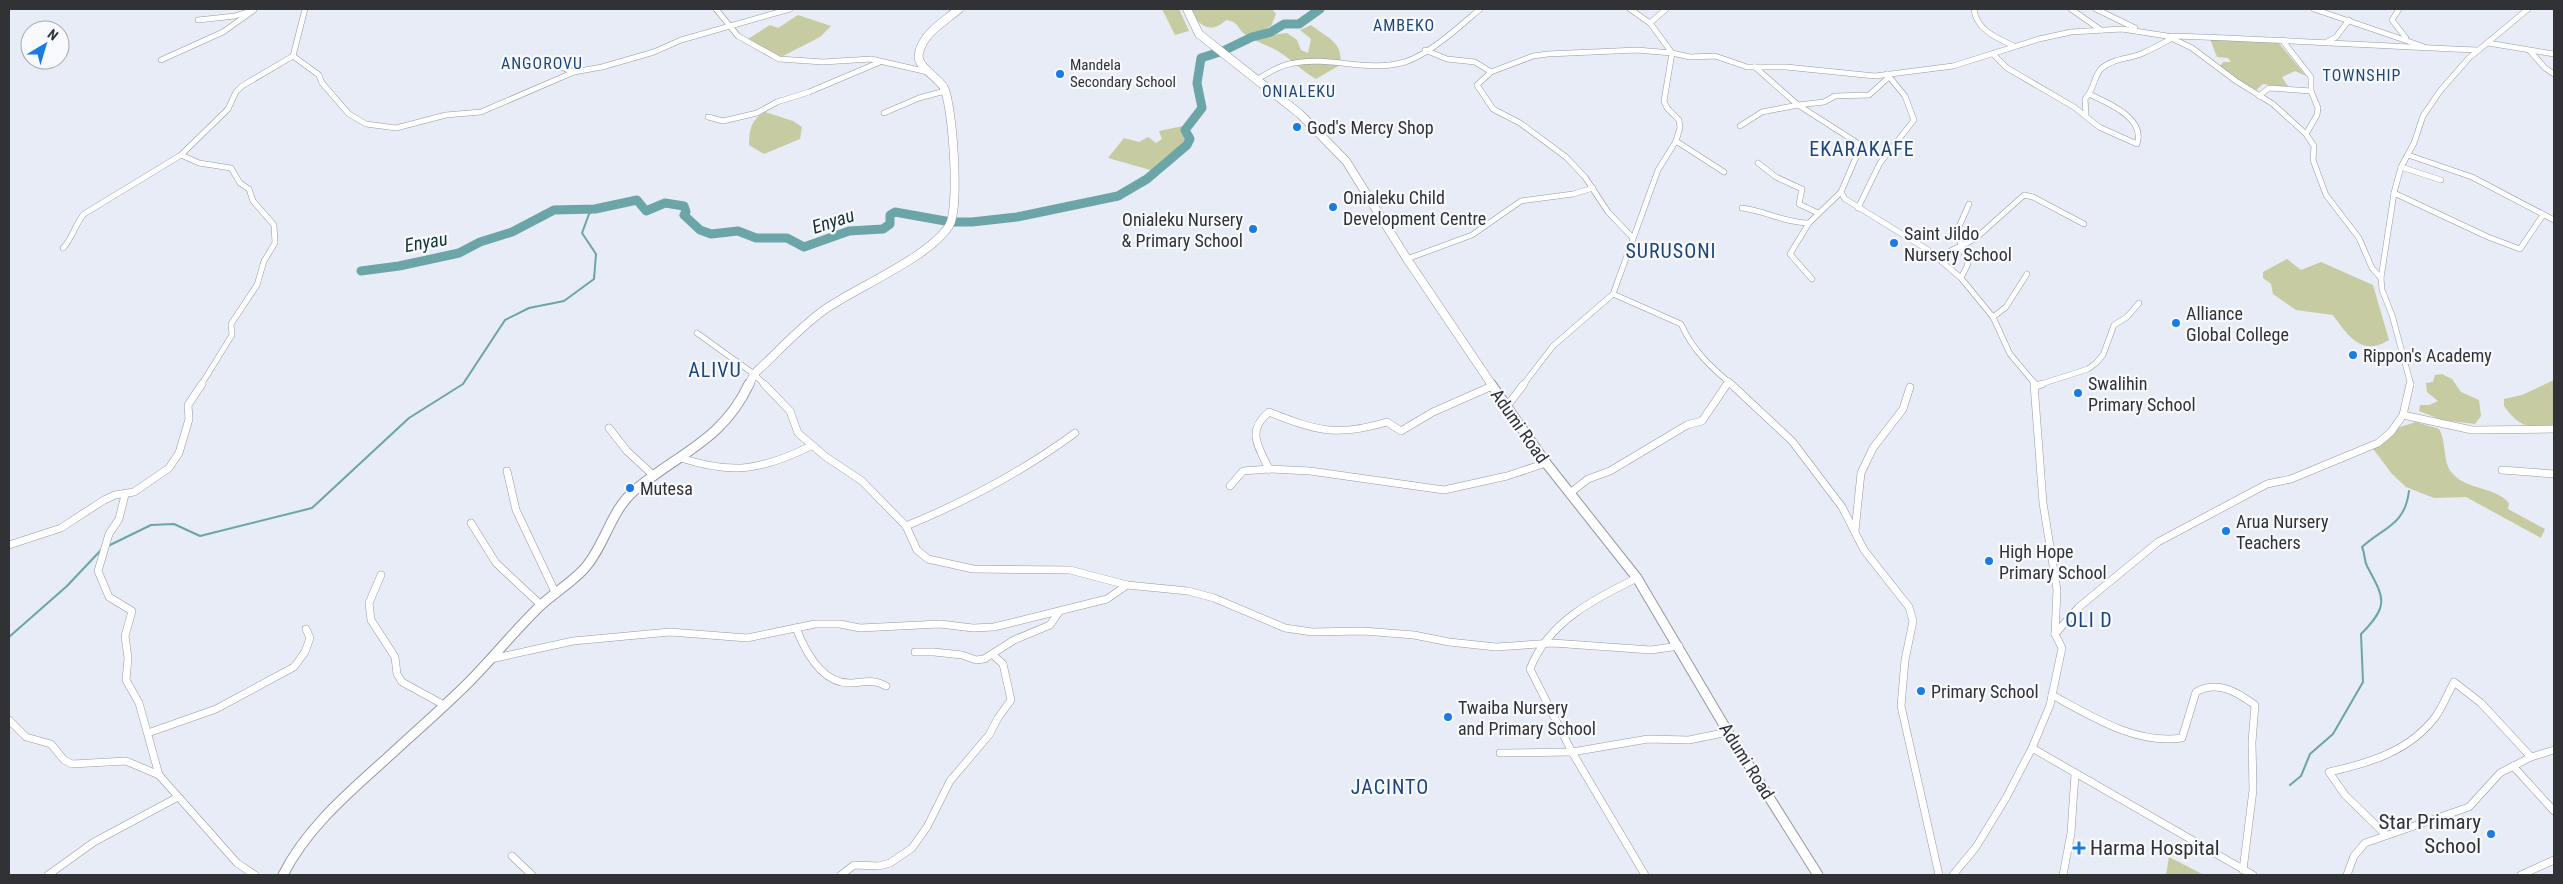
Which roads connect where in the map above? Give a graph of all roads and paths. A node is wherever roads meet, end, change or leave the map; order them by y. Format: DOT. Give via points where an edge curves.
graph roads {
  1 [pos="255,9"];
  2 [pos="305,9"];
  3 [pos="716,9"];
  4 [pos="790,9"];
  5 [pos="959,9"];
  6 [pos="1186,9"];
  7 [pos="1480,9"];
  8 [pos="1630,9"];
  9 [pos="1666,9"];
  10 [pos="1974,9"];
  11 [pos="2071,9"];
  12 [pos="2096,9"];
  13 [pos="2314,9"];
  14 [pos="2399,9"];
  15 [pos="2528,9"];
  16 [pos="198,20"];
  17 [pos="2349,20"];
  18 [pos="1650,23"];
  19 [pos="728,26"];
  20 [pos="2101,30"];
  21 [pos="2138,30"];
  22 [pos="2170,37"];
  23 [pos="2407,39"];
  24 [pos="2282,40"];
  25 [pos="2326,42"];
  26 [pos="2488,43"];
  27 [pos="2014,46"];
  28 [pos="2425,47"];
  29 [pos="1425,50"];
  30 [pos="2477,50"];
  31 [pos="2530,51"];
  32 [pos="1672,53"];
  33 [pos="1993,54"];
  34 [pos="2554,54"];
  35 [pos="293,56"];
  36 [pos="161,60"];
  37 [pos="541,60"];
  38 [pos="880,62"];
  39 [pos="1755,67"];
  40 [pos="574,72"];
  41 [pos="928,72"];
  42 [pos="1491,72"];
  43 [pos="2554,74"];
  44 [pos="1888,76"];
  45 [pos="1256,80"];
  46 [pos="944,91"];
  47 [pos="2311,91"];
  48 [pos="2089,94"];
  49 [pos="2259,96"];
  50 [pos="1798,106"];
  51 [pos="884,113"];
  52 [pos="2086,114"];
  53 [pos="708,117"];
  54 [pos="1740,126"];
  55 [pos="2306,134"];
  56 [pos="1676,140"];
  57 [pos="181,155"];
  58 [pos="2408,155"];
  59 [pos="1758,163"];
  60 [pos="2401,167"];
  61 [pos="1724,172"];
  62 [pos="2441,180"];
  63 [pos="1593,188"];
  64 [pos="1841,192"];
  65 [pos="2394,193"];
  66 [pos="1969,204"];
  67 [pos="1742,208"];
  68 [pos="1858,208"];
  69 [pos="1818,214"];
  70 [pos="2543,215"];
  71 [pos="2554,220"];
  72 [pos="1809,223"];
  73 [pos="2084,224"];
  74 [pos="1632,237"];
  75 [pos="1960,245"];
  76 [pos="63,248"];
  77 [pos="1938,256"];
  78 [pos="1407,259"];
  79 [pos="2027,274"];
  80 [pos="1961,278"];
  81 [pos="2381,278"];
  82 [pos="1812,279"];
  83 [pos="1613,294"];
  84 [pos="2139,303"];
  85 [pos="1994,318"];
  86 [pos="697,333"];
  87 [pos="754,374"];
  88 [pos="1729,381"];
  89 [pos="1492,386"];
  90 [pos="2036,386"];
  91 [pos="1910,387"];
  92 [pos="1507,406"];
  93 [pos="2403,414"];
  94 [pos="609,428"];
  95 [pos="2554,429"];
  96 [pos="1075,433"];
  97 [pos="812,446"];
  98 [pos="680,458"];
  99 [pos="1546,463"];
  100 [pos="1269,469"];
  101 [pos="2502,470"];
  102 [pos="507,471"];
  103 [pos="2554,474"];
  104 [pos="654,476"];
  105 [pos="1230,486"];
  106 [pos="1570,493"];
  107 [pos="125,495"];
  108 [pos="471,523"];
  109 [pos="906,526"];
  110 [pos="1855,535"];
  111 [pos="9,545"];
  112 [pos="381,575"];
  113 [pos="1637,578"];
  114 [pos="1127,585"];
  115 [pos="556,594"];
  116 [pos="541,604"];
  117 [pos="1059,612"];
  118 [pos="796,628"];
  119 [pos="306,629"];
  120 [pos="2055,634"];
  121 [pos="1542,644"];
  122 [pos="1679,646"];
  123 [pos="915,652"];
  124 [pos="993,654"];
  125 [pos="491,659"];
  126 [pos="886,686"];
  127 [pos="2052,695"];
  128 [pos="444,704"];
  129 [pos="9,720"];
  130 [pos="1728,732"];
  131 [pos="148,733"];
  132 [pos="2032,748"];
  133 [pos="2554,750"];
  134 [pos="1572,752"];
  135 [pos="1500,753"];
  136 [pos="2531,757"];
  137 [pos="2513,766"];
  138 [pos="2074,774"];
  139 [pos="159,775"];
  140 [pos="178,797"];
  141 [pos="2554,811"];
  142 [pos="2386,835"];
  143 [pos="512,856"];
  144 [pos="2554,860"];
  145 [pos="2243,870"];
  146 [pos="48,875"];
  147 [pos="255,875"];
  148 [pos="283,875"];
  149 [pos="532,875"];
  150 [pos="841,875"];
  151 [pos="1645,875"];
  152 [pos="1818,875"];
  153 [pos="1939,875"];
  154 [pos="1954,875"];
  155 [pos="2063,875"];
  156 [pos="2253,875"];
  157 [pos="2346,875"];
  158 [pos="2521,875"];
  1 -- 16 [label="street" via="239,16"];
  1 -- 36 [label="street" via="243,20 175,50"];
  2 -- 35 [label="street"];
  3 -- 19 [label="street"];
  4 -- 19 [label="street"];
  5 -- 41 [label="street" via="921,43 918,59"];
  6 -- 45 [label="street, Adumi Road" via="1199,34"];
  7 -- 29 [label="street"];
  8 -- 18 [label="street"];
  9 -- 18 [label="street"];
  10 -- 27 [label="street" via="1973,15 1978,23 1992,35"];
  11 -- 20 [label="street"];
  12 -- 21 [label="street"];
  13 -- 17 [label="street"];
  14 -- 23 [label="street" via="2392,20"];
  15 -- 26 [label="street"];
  17 -- 23 [label="street"];
  17 -- 25 [label="street" via="2336,37"];
  18 -- 32 [label="street"];
  19 -- 38 [label="street" via="752,46 779,59 823,62 867,58"];
  19 -- 40 [label="street" via="624,61"];
  20 -- 21 [label="street"];
  20 -- 27 [label="street" via="2059,35"];
  21 -- 22 [label="street"];
  22 -- 24 [label="street"];
  22 -- 48 [label="street" via="2142,52 2104,65 2092,82 2093,90"];
  22 -- 49 [label="street" via="2192,48"];
  23 -- 28 [label="street"];
  24 -- 25 [label="street"];
  24 -- 47 [label="street" via="2311,77"];
  25 -- 28 [label="street"];
  26 -- 30 [label="street"];
  26 -- 31 [label="street"];
  27 -- 33 [label="street"];
  28 -- 30 [label="street"];
  29 -- 42 [label="street" via="1446,59 1475,62"];
  29 -- 45 [label="street" via="1394,64 1304,60 1277,68"];
  30 -- 58 [label="street" via="2430,105"];
  31 -- 34 [label="street"];
  31 -- 43 [label="street"];
  32 -- 39 [label="street" via="1690,57 1715,56"];
  32 -- 42 [label="street" via="1637,50 1542,54"];
  32 -- 56 [label="street" via="1664,101 1679,120"];
  33 -- 44 [label="street" via="1939,69"];
  33 -- 52 [label="street" via="2010,70"];
  35 -- 40 [label="street" via="319,75 349,114 366,124 388,128 446,115 481,112"];
  35 -- 57 [label="street" via="242,86 228,109"];
  37 -- 40 [label="street"];
  38 -- 41 [label="street"];
  38 -- 53 [label="street" via="777,102 757,113 722,121"];
  39 -- 44 [label="street"];
  39 -- 50 [label="street"];
  41 -- 46 [label="street" via="941,82"];
  42 -- 63 [label="street" via="1477,85 1491,107 1554,147"];
  44 -- 50 [label="street" via="1871,94 1835,96 1824,102"];
  44 -- 68 [label="street" via="1904,96 1914,120 1880,163"];
  45 -- 78 [label="street, Adumi Road" via="1300,114 1346,161"];
  46 -- 51 [label="street"];
  46 -- 87 [label="street" via="956,177 950,222 932,245 823,311"];
  47 -- 49 [label="street" via="2269,88"];
  47 -- 55 [label="street" via="2318,115"];
  48 -- 52 [label="street" via="2084,103"];
  48 -- 52 [label="street" via="2136,123 2137,144 2107,132"];
  49 -- 55 [label="street" via="2273,104"];
  50 -- 54 [label="street" via="1762,112"];
  50 -- 64 [label="street" via="1815,119 1853,138 1859,146"];
  55 -- 81 [label="street" via="2314,146 2313,160 2326,195 2359,238 2372,268"];
  56 -- 61 [label="street"];
  56 -- 74 [label="street" via="1658,170"];
  57 -- 76 [label="street" via="84,214 76,223 74,236"];
  57 -- 107 [label="street" via="199,163 231,168 237,181 249,189 253,201 274,225 275,244 264,261 258,285 232,324 232,334 221,356 188,405 189,419 179,452 168,468"];
  58 -- 60 [label="street"];
  58 -- 70 [label="street" via="2472,177"];
  59 -- 69 [label="street" via="1776,177 1802,189 1804,192 1799,204"];
  60 -- 62 [label="street"];
  60 -- 65 [label="street"];
  63 -- 74 [label="street" via="1608,212"];
  63 -- 78 [label="street" via="1520,201 1472,235"];
  64 -- 68 [label="street"];
  64 -- 69 [label="street"];
  65 -- 70 [label="street" via="2520,250 2529,241 2536,221"];
  65 -- 81 [label="street"];
  66 -- 75 [label="street" via="1958,226"];
  67 -- 72 [label="street" via="1761,210 1792,223"];
  68 -- 77 [label="street"];
  69 -- 72 [label="street"];
  70 -- 71 [label="street"];
  72 -- 82 [label="street" via="1790,254"];
  73 -- 75 [label="street" via="2024,195 1975,239"];
  74 -- 83 [label="street" via="1629,254"];
  75 -- 77 [label="street"];
  75 -- 80 [label="street" via="1968,255 1969,263"];
  77 -- 80 [label="street"];
  78 -- 89 [label="street, Adumi Road"];
  79 -- 85 [label="street" via="2006,307"];
  80 -- 85 [label="street"];
  81 -- 93 [label="street" via="2411,387"];
  83 -- 88 [label="street" via="1681,324 1689,342 1704,361"];
  83 -- 92 [label="street" via="1553,346"];
  84 -- 90 [label="street" via="2127,317 2114,325 2104,355 2096,363 2088,369"];
  85 -- 90 [label="street" via="2010,354"];
  86 -- 87 [label="street"];
  87 -- 97 [label="street" via="790,411 798,433"];
  87 -- 98 [label="street" via="728,420"];
  88 -- 106 [label="street" via="1702,421 1687,425 1610,471 1588,479"];
  88 -- 110 [label="street" via="1792,441 1842,507"];
  89 -- 92 [label="street, Adumi Road"];
  89 -- 100 [label="street" via="1433,412 1401,431 1387,422 1352,432 1332,432 1270,412 1257,422 1254,436"];
  90 -- 120 [label="street" via="2044,503 2057,590"];
  91 -- 110 [label="street" via="1903,409 1873,448 1861,473"];
  92 -- 99 [label="street, Adumi Road"];
  93 -- 95 [label="street" via="2472,430"];
  93 -- 120 [label="street" via="2391,432 2378,443 2291,478 2267,484 2158,542 2080,607"];
  94 -- 104 [label="street" via="627,451"];
  96 -- 109 [label="street" via="1011,478 975,498"];
  97 -- 98 [label="street" via="782,460 736,470 722,470"];
  97 -- 109 [label="street" via="862,481"];
  98 -- 104 [label="street"];
  99 -- 100 [label="street" via="1507,476 1444,490 1310,471"];
  99 -- 106 [label="street, Adumi Road"];
  100 -- 105 [label="street" via="1242,471"];
  101 -- 103 [label="street"];
  102 -- 115 [label="street" via="518,517"];
  104 -- 115 [label="street" via="627,498 594,556"];
  106 -- 113 [label="street, Adumi Road"];
  107 -- 111 [label="street" via="104,500 61,528"];
  107 -- 131 [label="street" via="119,520 108,534 101,553 98,570 108,598 132,611 125,636 126,680 139,703"];
  108 -- 116 [label="street" via="496,563"];
  109 -- 114 [label="street" via="922,556 949,565 1011,571 1070,570"];
  110 -- 153 [label="street" via="1902,597 1913,621 1901,706"];
  112 -- 128 [label="street" via="369,603 371,620 395,657 397,674 402,682"];
  113 -- 121 [label="street" via="1597,597"];
  113 -- 122 [label="street, Adumi Road"];
  114 -- 117 [label="street" via="1107,599"];
  114 -- 121 [label="street" via="1202,594 1285,628 1312,632 1414,635 1496,647"];
  115 -- 116 [label="street"];
  116 -- 125 [label="street"];
  117 -- 118 [label="street" via="994,627 940,624 860,628 815,624"];
  117 -- 124 [label="street" via="1050,625 1014,640"];
  118 -- 125 [label="street" via="747,638 670,632 610,637 573,641"];
  118 -- 126 [label="street" via="805,650 830,676 840,682 867,680"];
  119 -- 131 [label="street" via="310,638 306,652 294,667 216,709"];
  120 -- 127 [label="street" via="2062,648"];
  121 -- 122 [label="street" via="1651,650"];
  121 -- 134 [label="street" via="1530,669"];
  122 -- 130 [label="street, Adumi Road"];
  123 -- 124 [label="street" via="942,653 976,660"];
  124 -- 150 [label="street" via="1003,664 1012,697 1010,703 989,735 957,770 921,837 893,862 880,867 854,865"];
  125 -- 128 [label="street"];
  127 -- 132 [label="street"];
  127 -- 145 [label="street" via="2125,729 2172,742 2182,738 2196,692 2202,687 2217,686 2238,692 2255,705 2252,790"];
  128 -- 148 [label="street" via="332,809 294,853"];
  129 -- 139 [label="street" via="26,737 51,744 64,760 72,764 126,761"];
  130 -- 134 [label="street" via="1689,740 1648,739"];
  130 -- 152 [label="street, Adumi Road"];
  131 -- 139 [label="street"];
  132 -- 138 [label="street"];
  132 -- 154 [label="street" via="1976,847"];
  133 -- 136 [label="street"];
  134 -- 135 [label="street"];
  134 -- 151 [label="street"];
  136 -- 137 [label="street"];
  136 -- 142 [label="street" via="2481,704 2454,682 2436,716 2409,744 2368,764 2329,772 2345,795"];
  137 -- 141 [label="street"];
  137 -- 142 [label="street" via="2500,773 2468,806"];
  138 -- 145 [label="street"];
  138 -- 155 [label="street" via="2071,833"];
  139 -- 140 [label="street"];
  140 -- 146 [label="street" via="76,851"];
  140 -- 147 [label="street" via="237,863"];
  142 -- 157 [label="street" via="2365,843 2354,856"];
  143 -- 149 [label="street"];
  144 -- 158 [label="street"];
  145 -- 156 [label="street"];
}
